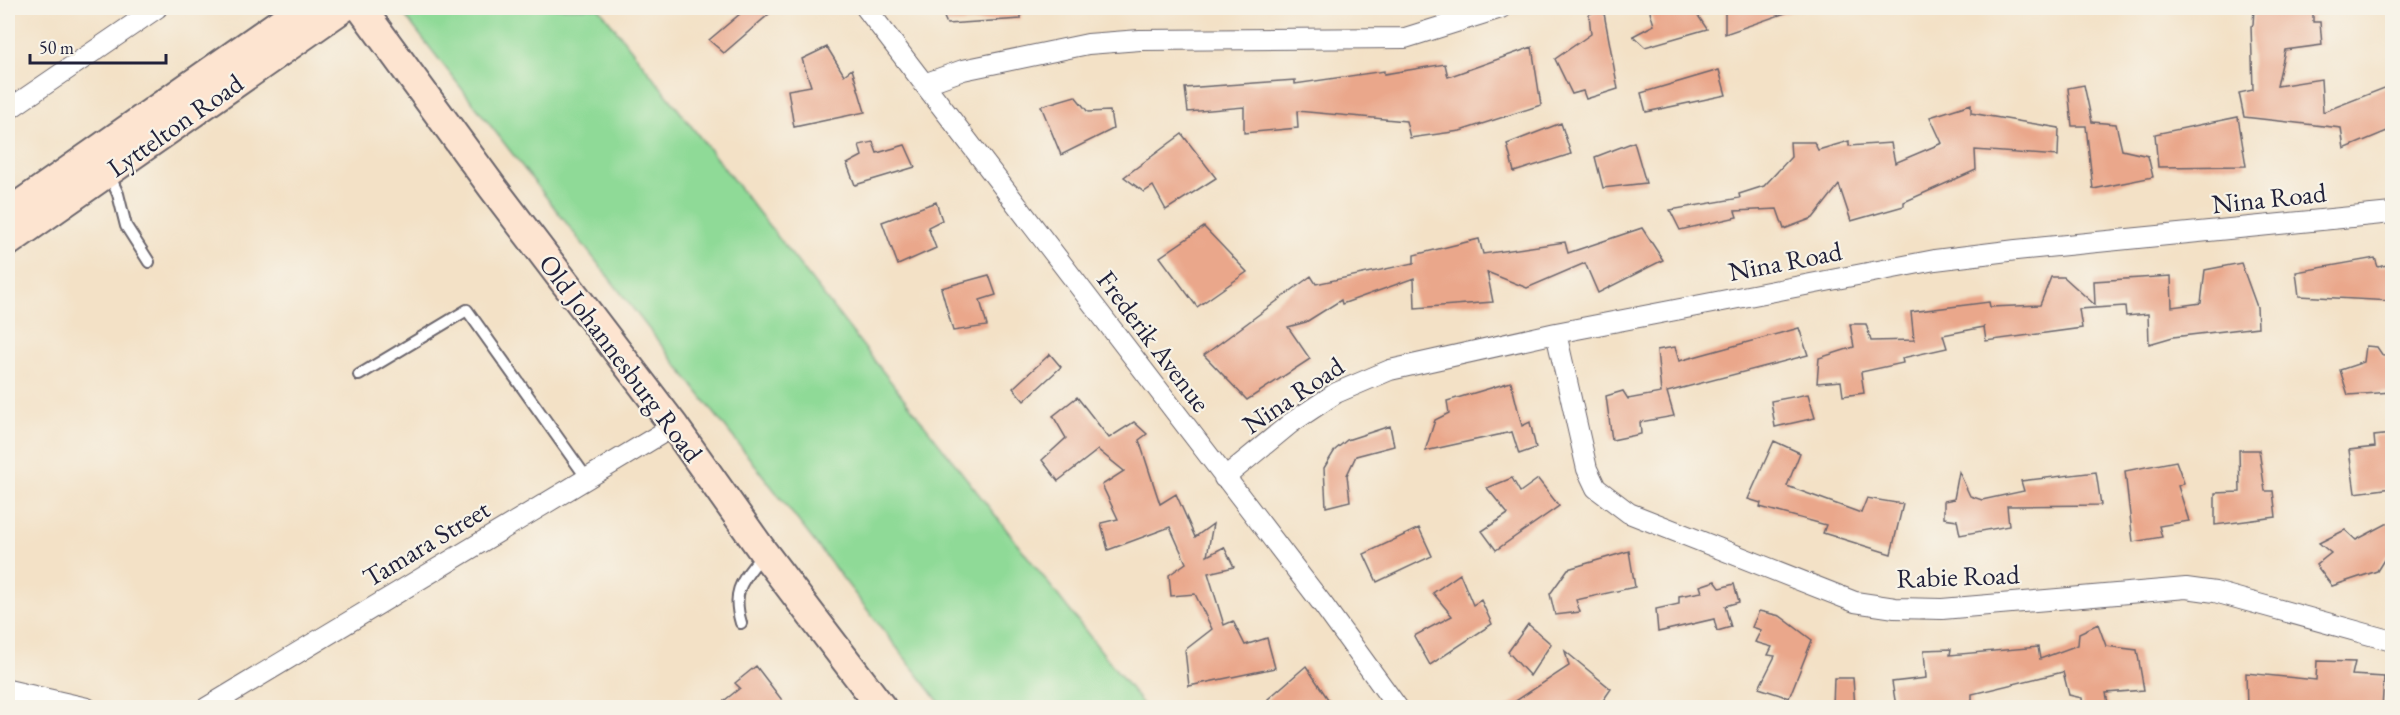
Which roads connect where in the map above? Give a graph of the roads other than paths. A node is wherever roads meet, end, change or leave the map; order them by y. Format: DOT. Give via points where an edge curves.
graph roads {
  1 [pos="157,8"];
  2 [pos="301,8"];
  3 [pos="343,8"];
  4 [pos="361,8"];
  5 [pos="869,8"];
  6 [pos="1501,8"];
  7 [pos="924,84"];
  8 [pos="8,110"];
  9 [pos="108,172"];
  10 [pos="8,213"];
  11 [pos="2392,213"];
  12 [pos="8,242"];
  13 [pos="149,262"];
  14 [pos="1556,333"];
  15 [pos="359,375"];
  16 [pos="674,426"];
  17 [pos="586,477"];
  18 [pos="1224,478"];
  19 [pos="764,553"];
  20 [pos="741,622"];
  21 [pos="2392,641"];
  22 [pos="8,690"];
  23 [pos="87,708"];
  24 [pos="206,708"];
  25 [pos="882,708"];
  26 [pos="1398,708"];
  1 -- 8 [label="street"];
  2 -- 10 [label="main road, Lyttelton Road"];
  3 -- 9 [label="main road, Lyttelton Road"];
  4 -- 16 [label="main road, Old Johannesburg Road"];
  5 -- 7 [label="street, Frederik Avenue"];
  6 -- 7 [label="street" via="1424,34 1378,40 1140,40 1088,44 963,70"];
  7 -- 18 [label="street, Frederik Avenue"];
  9 -- 12 [label="main road, Lyttelton Road"];
  9 -- 13 [label="lane" via="126,226"];
  11 -- 14 [label="street, Nina Road" via="1935,261"];
  14 -- 18 [label="street, Nina Road" via="1375,375 1336,393 1291,423"];
  14 -- 21 [label="street, Rabie Road" via="1581,449 1596,488 1629,513 1855,602 1942,609 2186,588 2215,591"];
  15 -- 17 [label="lane" via="467,310"];
  16 -- 17 [label="street, Tamara Street"];
  16 -- 19 [label="main road, Old Johannesburg Road"];
  17 -- 24 [label="street, Tamara Street"];
  18 -- 26 [label="street, Frederik Avenue"];
  19 -- 20 [label="lane" via="738,587 736,604"];
  19 -- 25 [label="main road, Old Johannesburg Road"];
  22 -- 23 [label="street"];
}
